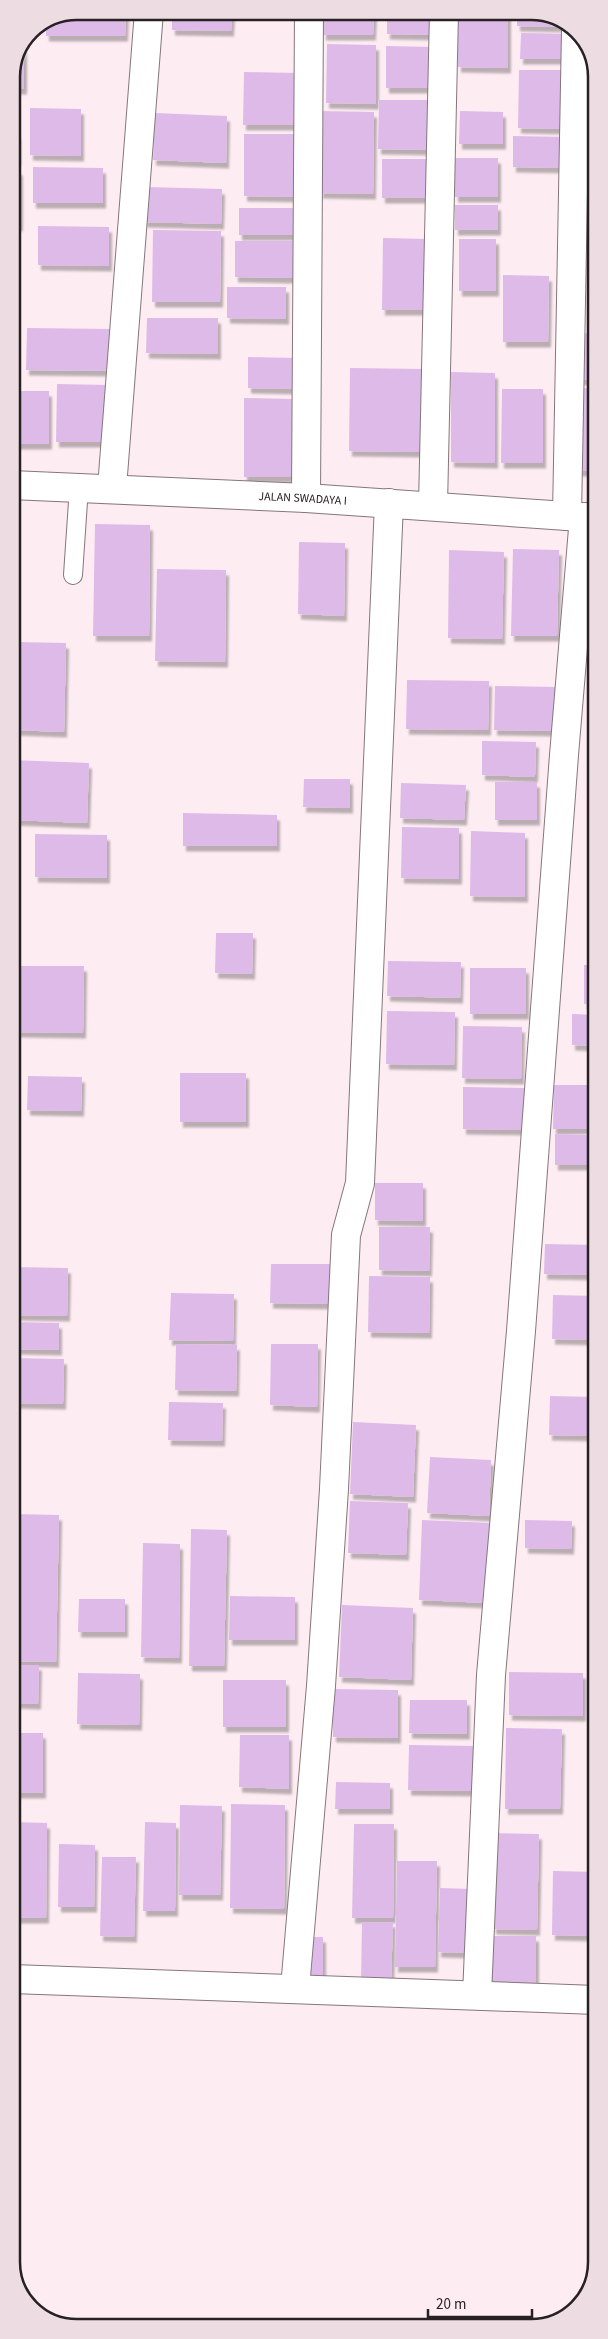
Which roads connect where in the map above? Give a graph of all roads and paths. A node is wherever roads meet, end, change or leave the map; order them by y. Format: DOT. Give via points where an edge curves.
graph roads {
  1 [pos="148,20"];
  2 [pos="309,20"];
  3 [pos="444,20"];
  4 [pos="576,42"];
  5 [pos="20,485"];
  6 [pos="79,487"];
  7 [pos="112,488"];
  8 [pos="306,498"];
  9 [pos="389,503"];
  10 [pos="433,506"];
  11 [pos="582,517"];
  12 [pos="73,575"];
  13 [pos="20,1979"];
  14 [pos="295,1988"];
  15 [pos="477,1995"];
  16 [pos="588,2000"];
  1 -- 7 [label="street"];
  2 -- 8 [label="street"];
  3 -- 10 [label="street"];
  4 -- 11 [label="street"];
  5 -- 6 [label="street, JALAN SWADAYA I"];
  6 -- 7 [label="street, JALAN SWADAYA I"];
  6 -- 12 [label="lane"];
  7 -- 8 [label="street, JALAN SWADAYA I"];
  8 -- 9 [label="street, JALAN SWADAYA I"];
  9 -- 10 [label="street, JALAN SWADAYA I"];
  9 -- 14 [label="street" via="360,1183 346,1235 323,1656"];
  10 -- 11 [label="street, JALAN SWADAYA I"];
  11 -- 15 [label="street" via="521,1331 490,1676"];
  13 -- 14 [label="street"];
  14 -- 15 [label="street"];
  15 -- 16 [label="street"];
}
